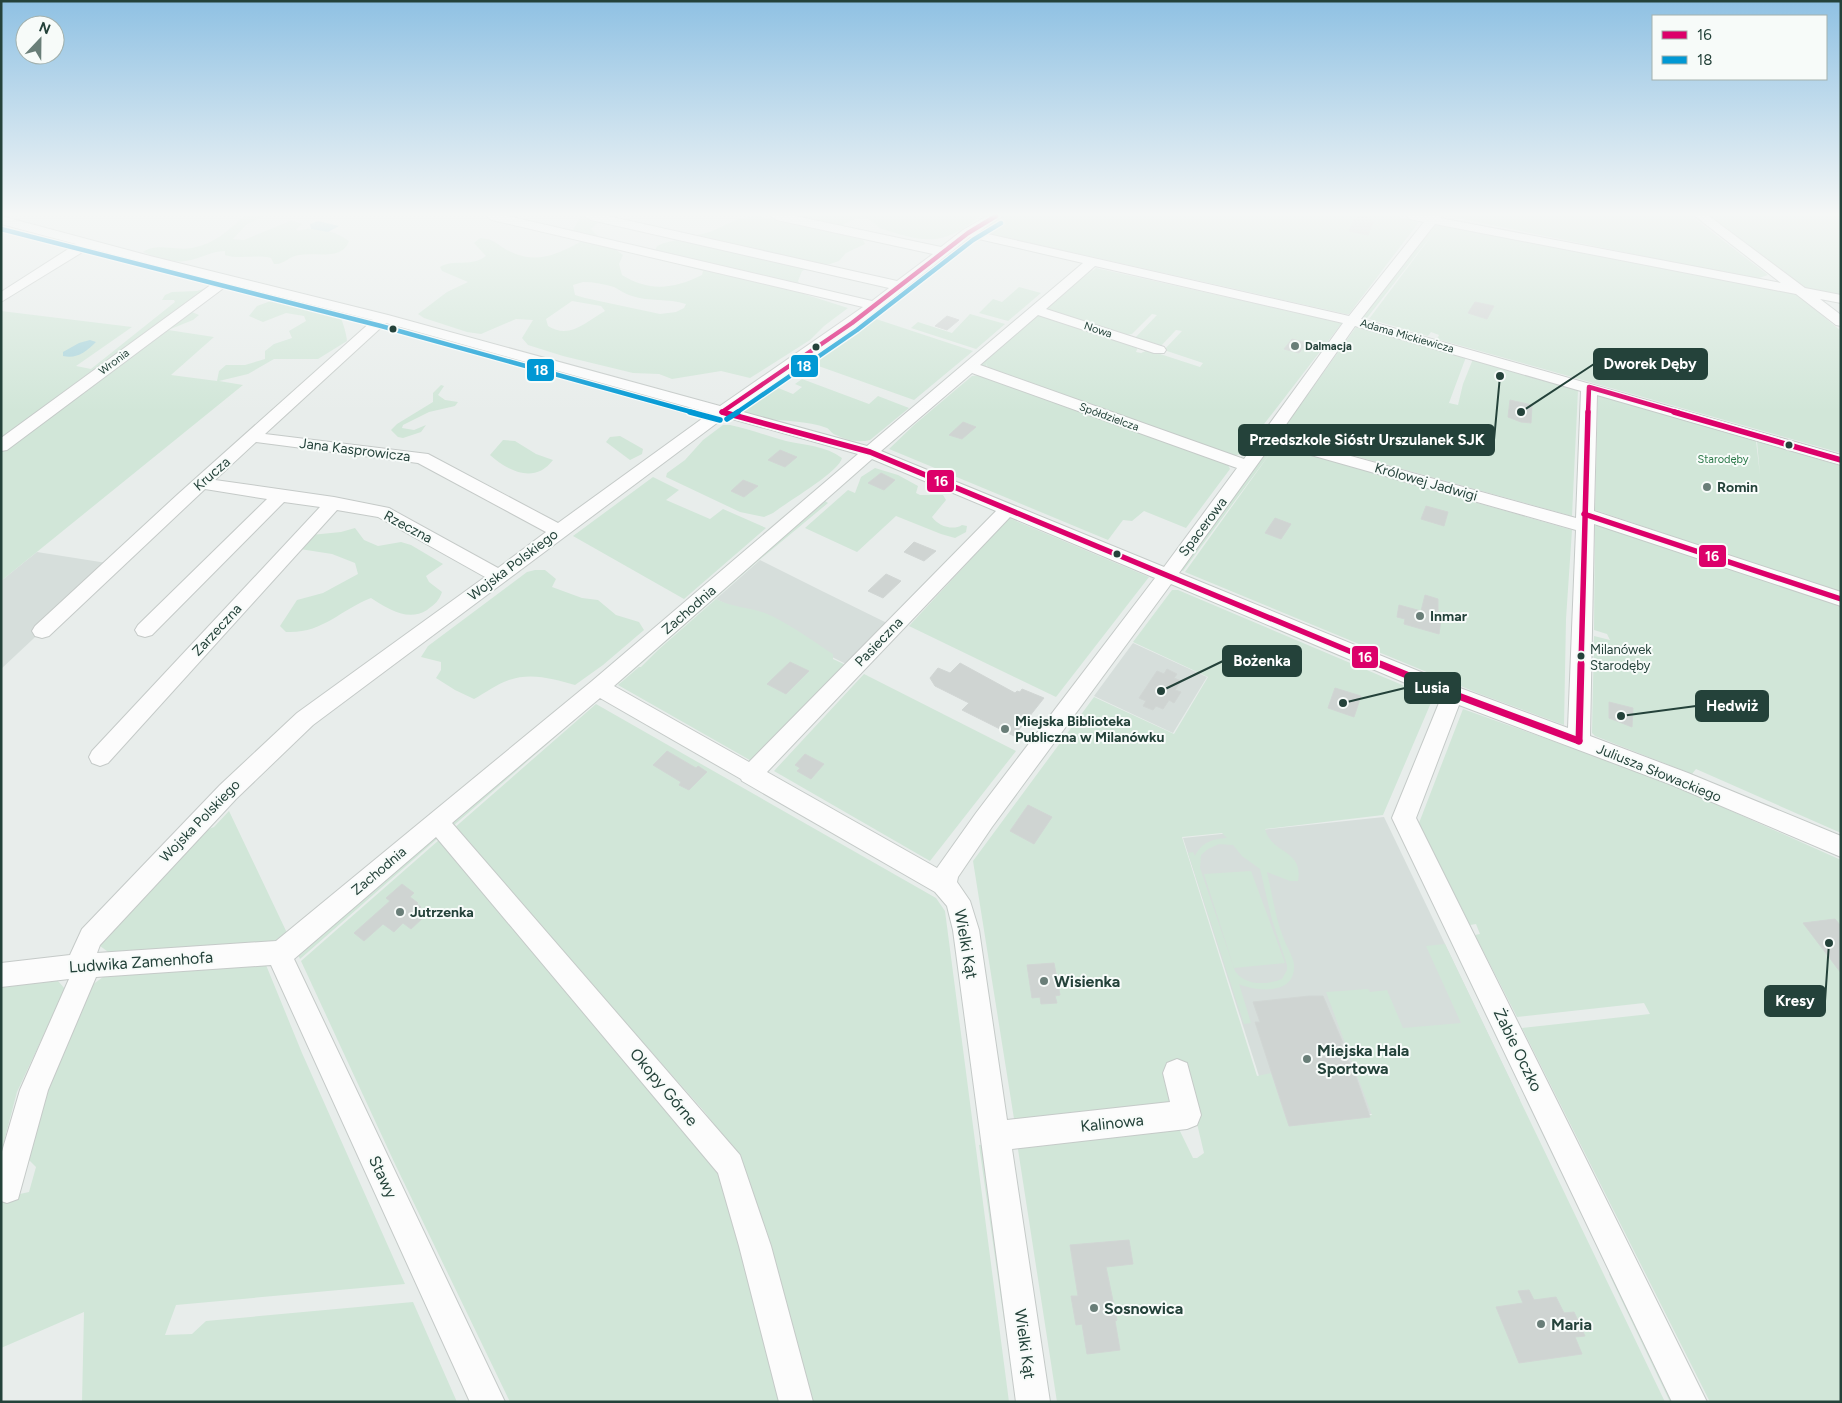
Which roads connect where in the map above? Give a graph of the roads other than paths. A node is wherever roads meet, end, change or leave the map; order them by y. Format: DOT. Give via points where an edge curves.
graph roads {
  1 [pos="27,281"];
  2 [pos="224,281"];
  3 [pos="237,281"];
  4 [pos="771,281"];
  5 [pos="880,281"];
  6 [pos="906,281"];
  7 [pos="1069,281"];
  8 [pos="1178,281"];
  9 [pos="1383,281"];
  10 [pos="1750,281"];
  11 [pos="1788,281"];
  12 [pos="900,286"];
  13 [pos="1802,292"];
  14 [pos="1,298"];
  15 [pos="1841,299"];
  16 [pos="875,306"];
  17 [pos="1036,310"];
  18 [pos="383,318"];
  19 [pos="1352,321"];
  20 [pos="1841,322"];
  21 [pos="1159,350"];
  22 [pos="970,367"];
  23 [pos="1589,387"];
  24 [pos="722,412"];
  25 [pos="253,437"];
  26 [pos="1268,438"];
  27 [pos="1,446"];
  28 [pos="870,452"];
  29 [pos="1841,460"];
  30 [pos="1248,466"];
  31 [pos="203,483"];
  32 [pos="281,495"];
  33 [pos="334,503"];
  34 [pos="1008,509"];
  35 [pos="1584,520"];
  36 [pos="559,531"];
  37 [pos="1167,575"];
  38 [pos="498,576"];
  39 [pos="1841,599"];
  40 [pos="145,630"];
  41 [pos="42,631"];
  42 [pos="599,687"];
  43 [pos="1453,694"];
  44 [pos="1579,741"];
  45 [pos="100,757"];
  46 [pos="750,775"];
  47 [pos="437,822"];
  48 [pos="1841,846"];
  49 [pos="944,884"];
  50 [pos="281,952"];
  51 [pos="82,966"];
  52 [pos="1,975"];
  53 [pos="1177,1074"];
  54 [pos="994,1136"];
  55 [pos="7,1188"];
  56 [pos="488,1402"];
  57 [pos="796,1402"];
  58 [pos="1034,1402"];
  59 [pos="1690,1402"];
  1 -- 14 [label="street"];
  2 -- 27 [label="street, Wronia"];
  3 -- 18 [label="street, Juliusza Słowackiego"];
  4 -- 16 [label="street"];
  5 -- 12 [label="street"];
  6 -- 12 [label="street, Wojska Polskiego"];
  7 -- 17 [label="street, Zachodnia"];
  8 -- 19 [label="street, Adama Mickiewicza"];
  9 -- 19 [label="street, Spacerowa"];
  10 -- 13 [label="street"];
  11 -- 13 [label="street"];
  12 -- 16 [label="street, Wojska Polskiego"];
  13 -- 15 [label="street"];
  13 -- 20 [label="street"];
  16 -- 24 [label="street, Wojska Polskiego"];
  17 -- 21 [label="street, Nowa"];
  17 -- 22 [label="street, Zachodnia"];
  18 -- 24 [label="street, Juliusza Słowackiego"];
  18 -- 25 [label="street, Krucza"];
  19 -- 23 [label="street, Adama Mickiewicza"];
  19 -- 26 [label="street, Spacerowa"];
  22 -- 28 [label="street, Zachodnia"];
  22 -- 30 [label="street, Spółdzielcza"];
  23 -- 29 [label="street, Adama Mickiewicza"];
  23 -- 35 [label="street"];
  24 -- 28 [label="street, Juliusza Słowackiego"];
  24 -- 36 [label="street, Wojska Polskiego"];
  25 -- 31 [label="street, Krucza"];
  25 -- 36 [label="street, Jana Kasprowicza" via="422,458"];
  26 -- 30 [label="street, Spacerowa"];
  26 -- 35 [label="street, Królowej Jadwigi"];
  28 -- 34 [label="street, Juliusza Słowackiego"];
  28 -- 42 [label="street, Zachodnia"];
  30 -- 37 [label="street, Spacerowa"];
  31 -- 32 [label="street, Rzeczna"];
  31 -- 41 [label="street, Krucza"];
  32 -- 33 [label="street, Rzeczna"];
  32 -- 40 [label="street"];
  33 -- 38 [label="street, Rzeczna" via="383,512"];
  33 -- 45 [label="street, Zarzeczna"];
  34 -- 37 [label="street, Juliusza Słowackiego"];
  34 -- 46 [label="street, Pasieczna"];
  35 -- 39 [label="street, Królowej Jadwigi"];
  35 -- 44 [label="street"];
  36 -- 38 [label="street, Wojska Polskiego"];
  37 -- 43 [label="street, Juliusza Słowackiego"];
  37 -- 49 [label="street, Spacerowa" via="959,856 947,873"];
  38 -- 51 [label="street, Wojska Polskiego" via="277,743 91,937"];
  42 -- 46 [label="street, Wielki Kąt"];
  42 -- 47 [label="street, Zachodnia"];
  43 -- 44 [label="street, Juliusza Słowackiego"];
  43 -- 59 [label="street, Żabie Oczko" via="1404,818"];
  44 -- 48 [label="street, Juliusza Słowackiego"];
  46 -- 49 [label="street, Wielki Kąt"];
  47 -- 50 [label="street, Zachodnia"];
  47 -- 57 [label="street, Okopy Górne" via="730,1165"];
  49 -- 54 [label="street, Wielki Kąt" via="958,901 963,915"];
  50 -- 51 [label="street, Ludwika Zamenhofa"];
  50 -- 56 [label="street, Stawy"];
  51 -- 52 [label="street, Ludwika Zamenhofa"];
  51 -- 55 [label="street, Wojska Polskiego" via="34,1090"];
  53 -- 54 [label="street, Kalinowa" via="1187,1115"];
  54 -- 58 [label="street, Wielki Kąt"];
}
